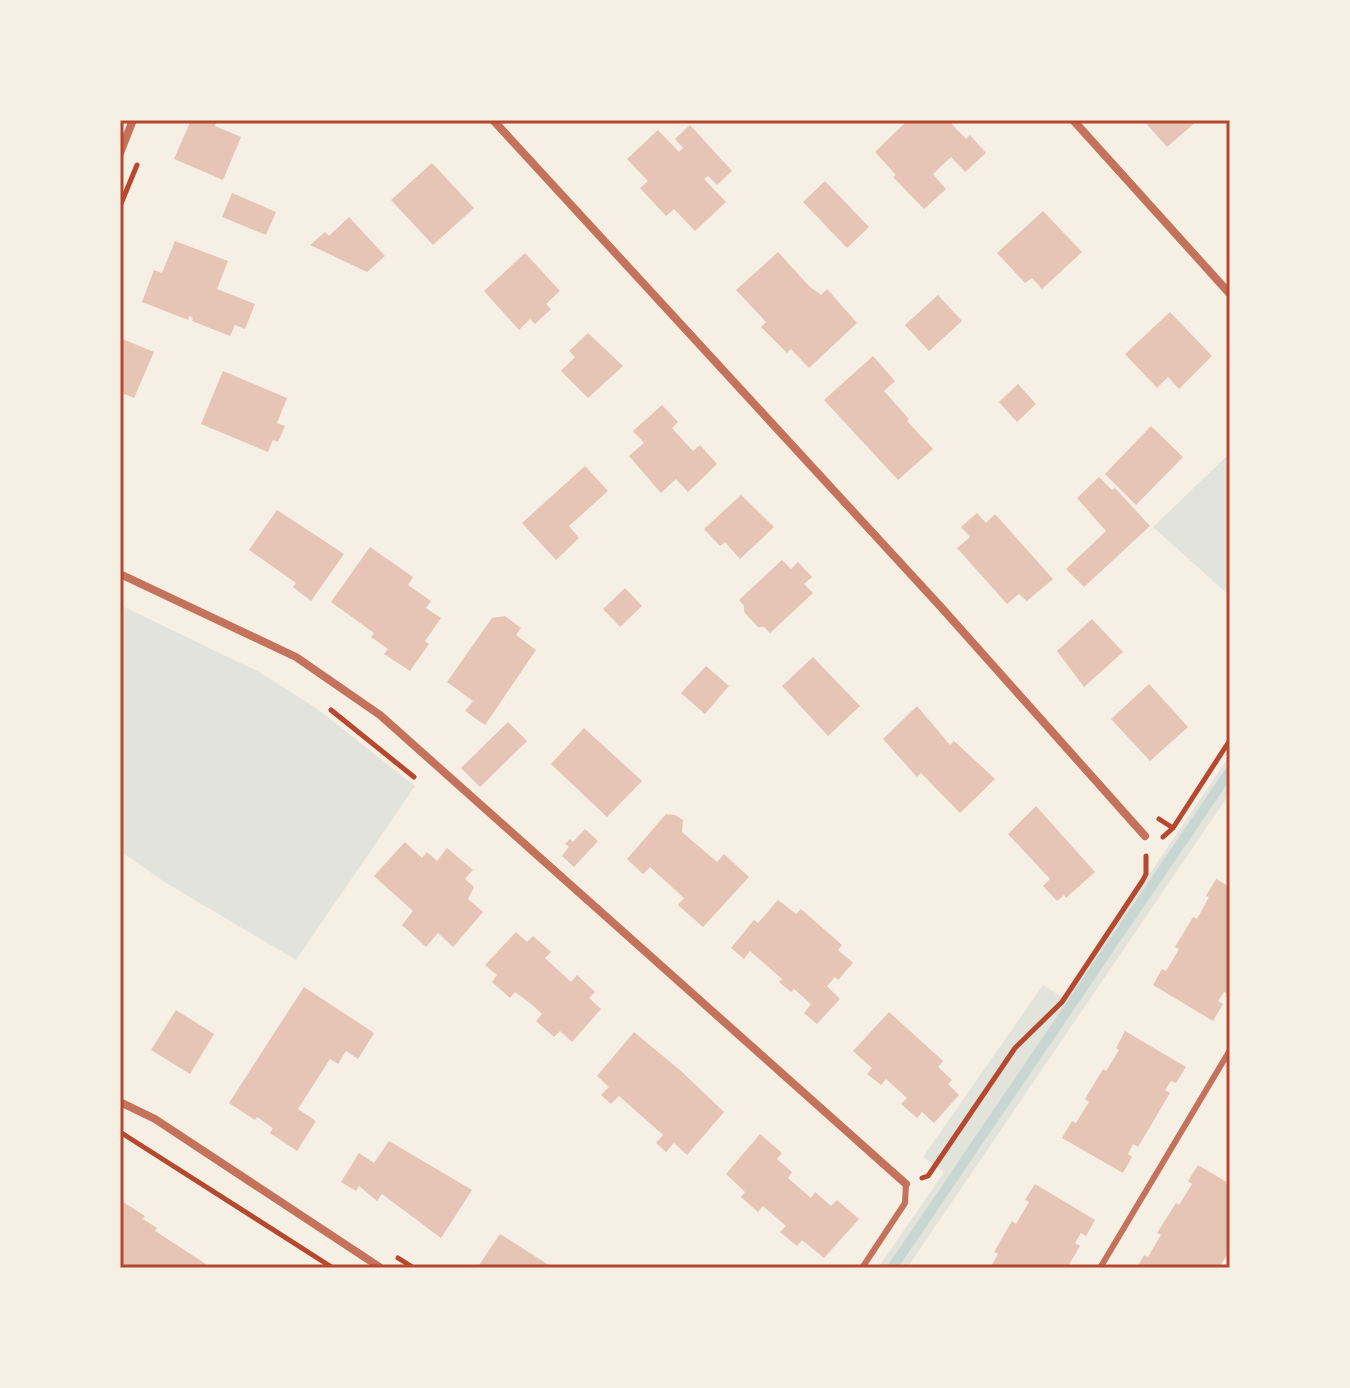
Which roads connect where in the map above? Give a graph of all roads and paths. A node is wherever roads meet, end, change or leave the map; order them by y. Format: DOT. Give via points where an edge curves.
graph roads {
  1 [pos="133,120"];
  2 [pos="493,120"];
  3 [pos="1073,120"];
  4 [pos="120,153"];
  5 [pos="1230,294"];
  6 [pos="120,574"];
  7 [pos="325,705"];
  8 [pos="1230,740"];
  9 [pos="418,781"];
  10 [pos="1145,836"];
  11 [pos="1158,839"];
  12 [pos="1230,1050"];
  13 [pos="120,1102"];
  14 [pos="120,1132"];
  15 [pos="906,1184"];
  16 [pos="333,1268"];
  17 [pos="381,1268"];
  18 [pos="862,1268"];
  19 [pos="1100,1268"];
  1 -- 4 [label="street"];
  2 -- 10 [label="street"];
  3 -- 5 [label="street"];
  6 -- 15 [label="street" via="296,657 380,715"];
  7 -- 9 [label="path"];
  8 -- 11 [label="path" via="1173,828"];
  10 -- 11 [label="path"];
  11 -- 15 [label="path" via="1146,856 1143,880 1062,1002 1015,1048 928,1176"];
  12 -- 19 [label="lane"];
  13 -- 17 [label="street" via="155,1119"];
  14 -- 16 [label="path"];
  15 -- 18 [label="lane" via="905,1203"];
}
